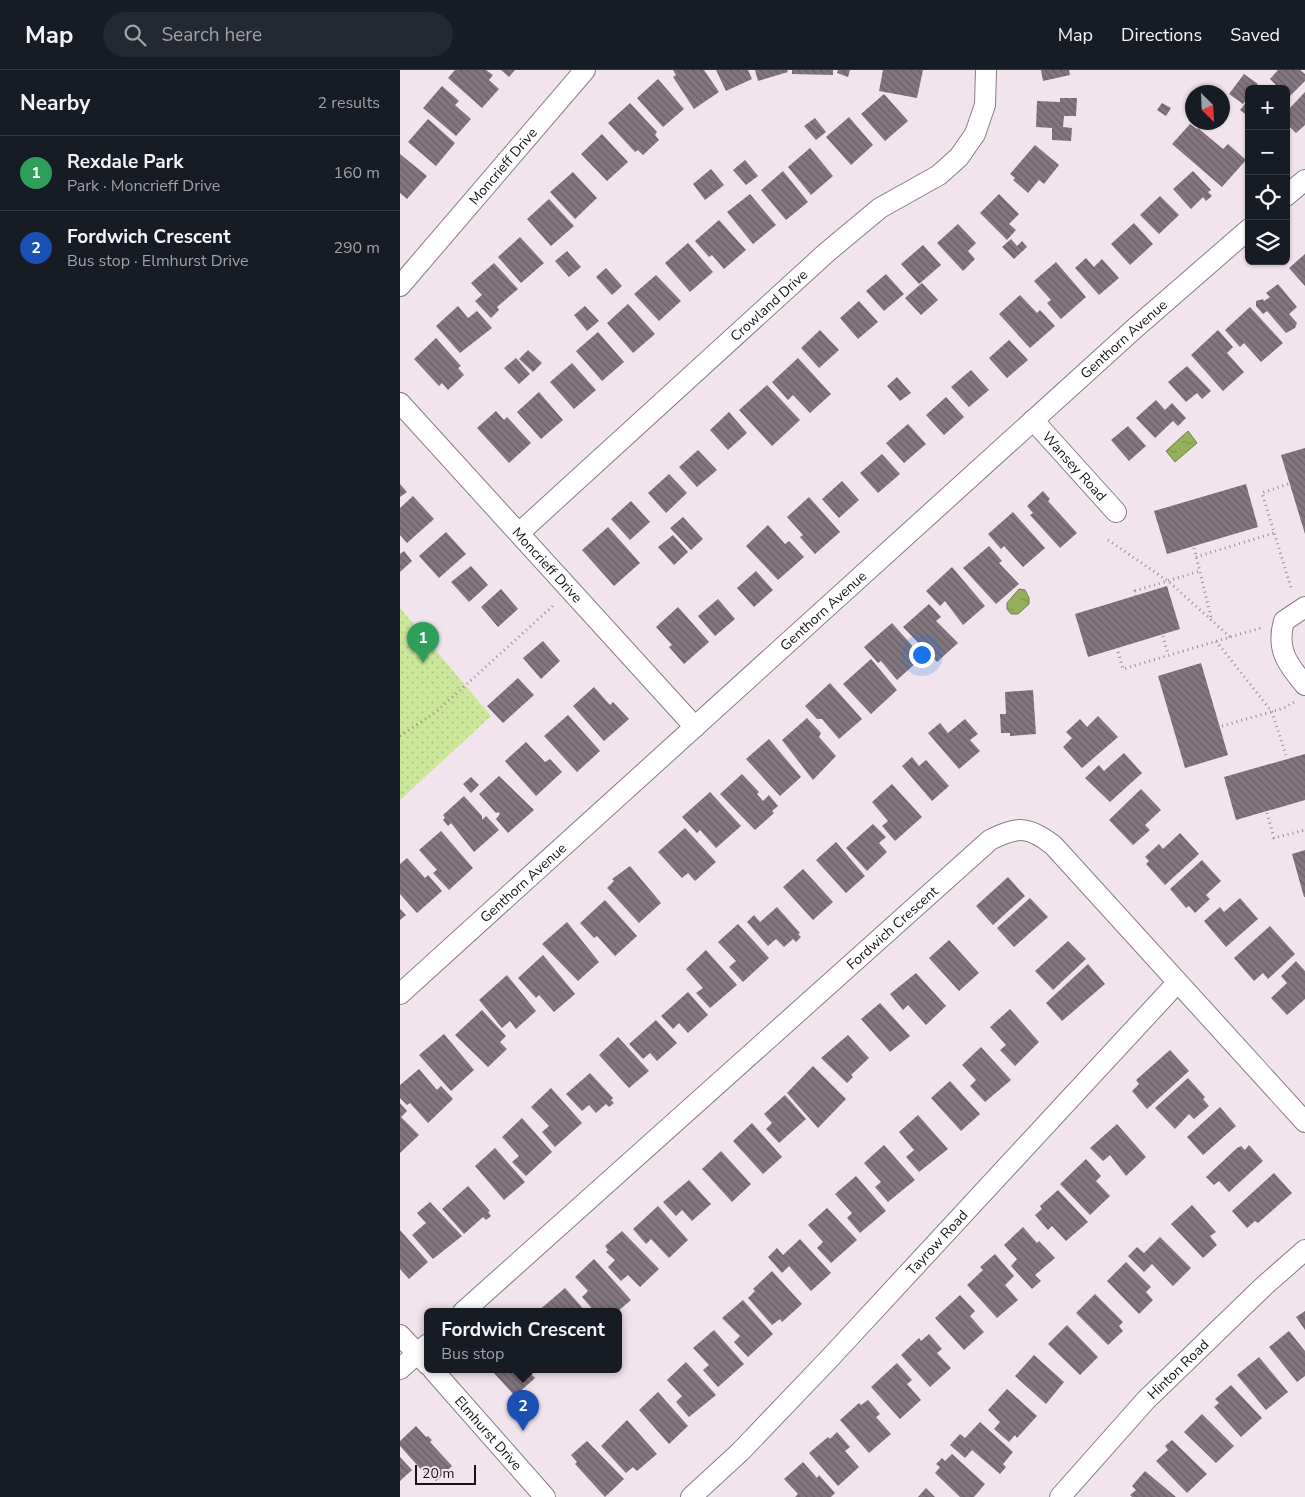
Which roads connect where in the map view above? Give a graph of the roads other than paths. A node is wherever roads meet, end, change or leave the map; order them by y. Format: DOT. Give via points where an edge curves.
graph roads {
  1 [pos="586,70"];
  2 [pos="986,70"];
  3 [pos="1305,180"];
  4 [pos="1290,193"];
  5 [pos="1245,233"];
  6 [pos="400,286"];
  7 [pos="400,403"];
  8 [pos="1033,420"];
  9 [pos="1116,512"];
  10 [pos="519,533"];
  11 [pos="1296,613"];
  12 [pos="1302,692"];
  13 [pos="695,727"];
  14 [pos="1177,983"];
  15 [pos="400,994"];
  16 [pos="1305,1122"];
  17 [pos="1305,1250"];
  18 [pos="468,1308"];
  19 [pos="400,1335"];
  20 [pos="424,1354"];
  21 [pos="400,1369"];
  22 [pos="436,1373"];
  23 [pos="545,1497"];
  24 [pos="691,1497"];
  25 [pos="1060,1497"];
  1 -- 6 [label="street, Moncrieff Drive"];
  2 -- 10 [label="street, Crowland Drive" via="986,105 975,134 959,157 938,175 880,208 826,253"];
  3 -- 4 [label="street"];
  5 -- 8 [label="street, Genthorn Avenue"];
  7 -- 10 [label="street, Moncrieff Drive"];
  8 -- 9 [label="street, Wansey Road"];
  8 -- 13 [label="street, Genthorn Avenue"];
  10 -- 13 [label="street, Moncrieff Drive"];
  11 -- 12 [label="street" via="1279,636 1282,650"];
  13 -- 15 [label="street, Genthorn Avenue"];
  14 -- 16 [label="street, Fordwich Crescent"];
  14 -- 18 [label="street, Fordwich Crescent" via="1053,845 1038,833 1023,829 1005,833 990,840"];
  14 -- 24 [label="street, Tayrow Road" via="829,1359 740,1452"];
  17 -- 25 [label="street, Hinton Road" via="1146,1400"];
  19 -- 20 [label="street"];
  20 -- 21 [label="street"];
  22 -- 23 [label="street, Elmhurst Drive"];
}
